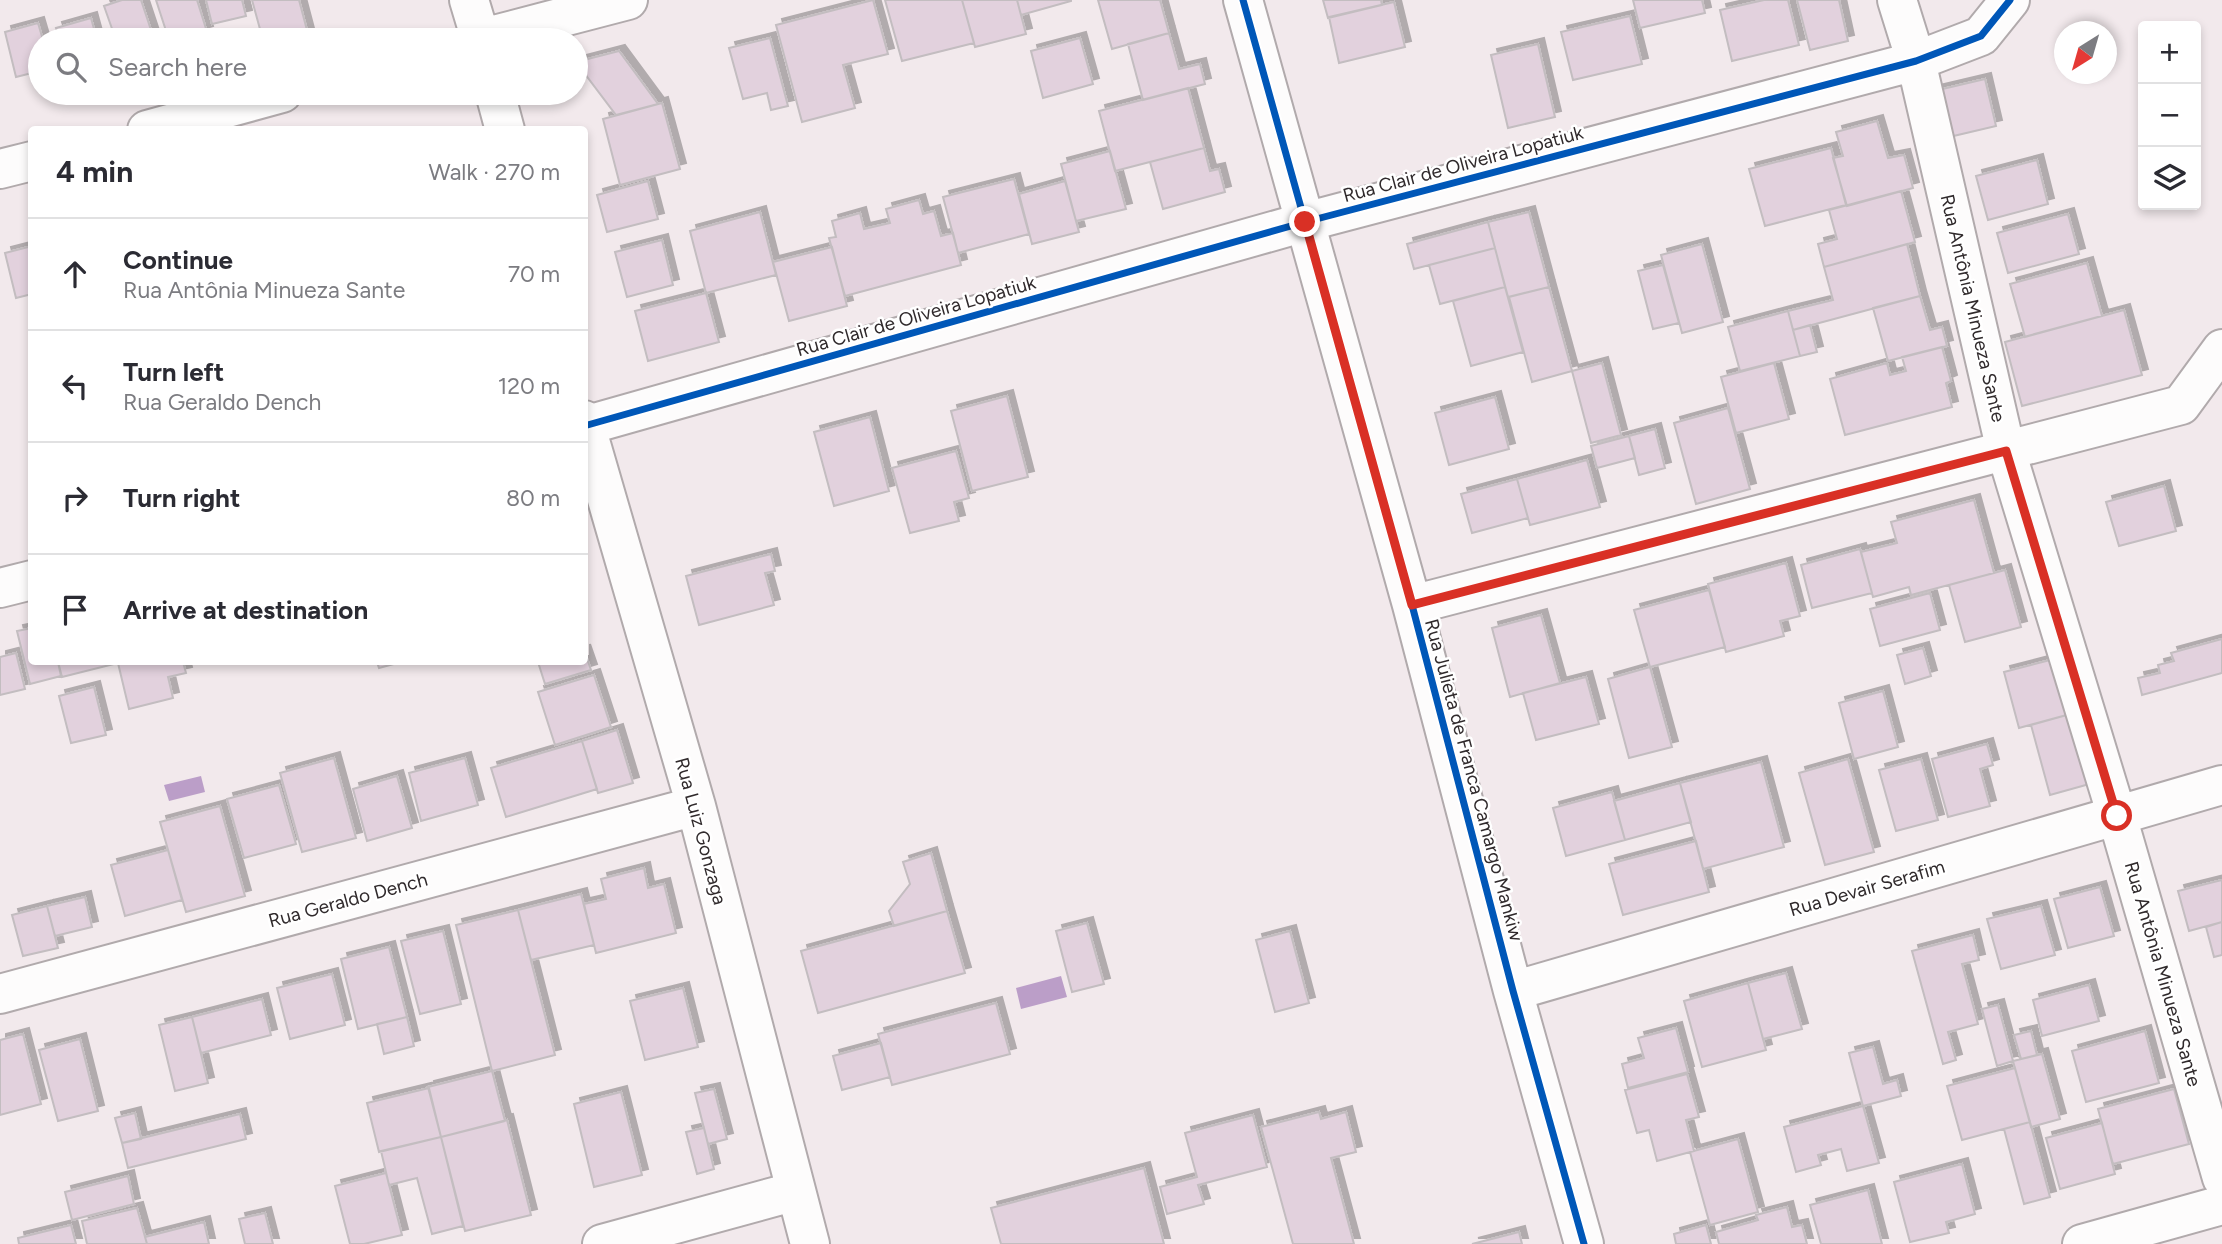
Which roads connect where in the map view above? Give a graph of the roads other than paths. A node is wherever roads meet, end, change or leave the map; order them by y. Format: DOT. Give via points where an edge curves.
graph roads {
  1 [pos="470,0"];
  2 [pos="628,0"];
  3 [pos="1243,0"];
  4 [pos="1897,0"];
  5 [pos="2010,0"];
  6 [pos="476,28"];
  7 [pos="524,28"];
  8 [pos="1916,61"];
  9 [pos="238,105"];
  10 [pos="498,105"];
  11 [pos="162,126"];
  12 [pos="504,126"];
  13 [pos="28,162"];
  14 [pos="0,169"];
  15 [pos="1305,222"];
  16 [pos="2222,349"];
  17 [pos="588,423"];
  18 [pos="588,434"];
  19 [pos="2006,451"];
  20 [pos="28,581"];
  21 [pos="0,588"];
  22 [pos="1412,605"];
  23 [pos="2222,785"];
  24 [pos="696,806"];
  25 [pos="2117,816"];
  26 [pos="1513,991"];
  27 [pos="0,994"];
  28 [pos="2222,1178"];
  29 [pos="796,1191"];
  30 [pos="2222,1205"];
  31 [pos="602,1244"];
  32 [pos="810,1244"];
  33 [pos="1584,1244"];
  34 [pos="2082,1244"];
  1 -- 6 [label="street"];
  2 -- 7 [label="street"];
  3 -- 15 [label="street, Rua Julieta de Franca Camargo Mankiw"];
  4 -- 8 [label="street, Rua Antônia Minueza Sante"];
  5 -- 8 [label="street, Rua Clair de Oliveira Lopatiuk" via="1981,36"];
  8 -- 15 [label="street, Rua Clair de Oliveira Lopatiuk"];
  8 -- 19 [label="street, Rua Antônia Minueza Sante"];
  9 -- 11 [label="street"];
  10 -- 12 [label="street"];
  13 -- 14 [label="street"];
  15 -- 17 [label="street, Rua Clair de Oliveira Lopatiuk"];
  15 -- 22 [label="street, Rua Julieta de Franca Camargo Mankiw"];
  16 -- 19 [label="street" via="2181,405"];
  18 -- 24 [label="street, Rua Luiz Gonzaga"];
  19 -- 22 [label="street"];
  19 -- 25 [label="street, Rua Antônia Minueza Sante"];
  20 -- 21 [label="street"];
  22 -- 26 [label="street, Rua Julieta de Franca Camargo Mankiw"];
  23 -- 25 [label="street, Rua Devair Serafim"];
  24 -- 27 [label="street, Rua Geraldo Dench"];
  24 -- 29 [label="street, Rua Luiz Gonzaga"];
  25 -- 26 [label="street, Rua Devair Serafim"];
  25 -- 28 [label="street, Rua Antônia Minueza Sante"];
  26 -- 33 [label="street, Rua Julieta de Franca Camargo Mankiw"];
  29 -- 31 [label="street"];
  29 -- 32 [label="street, Rua Luiz Gonzaga"];
  30 -- 34 [label="street"];
}
